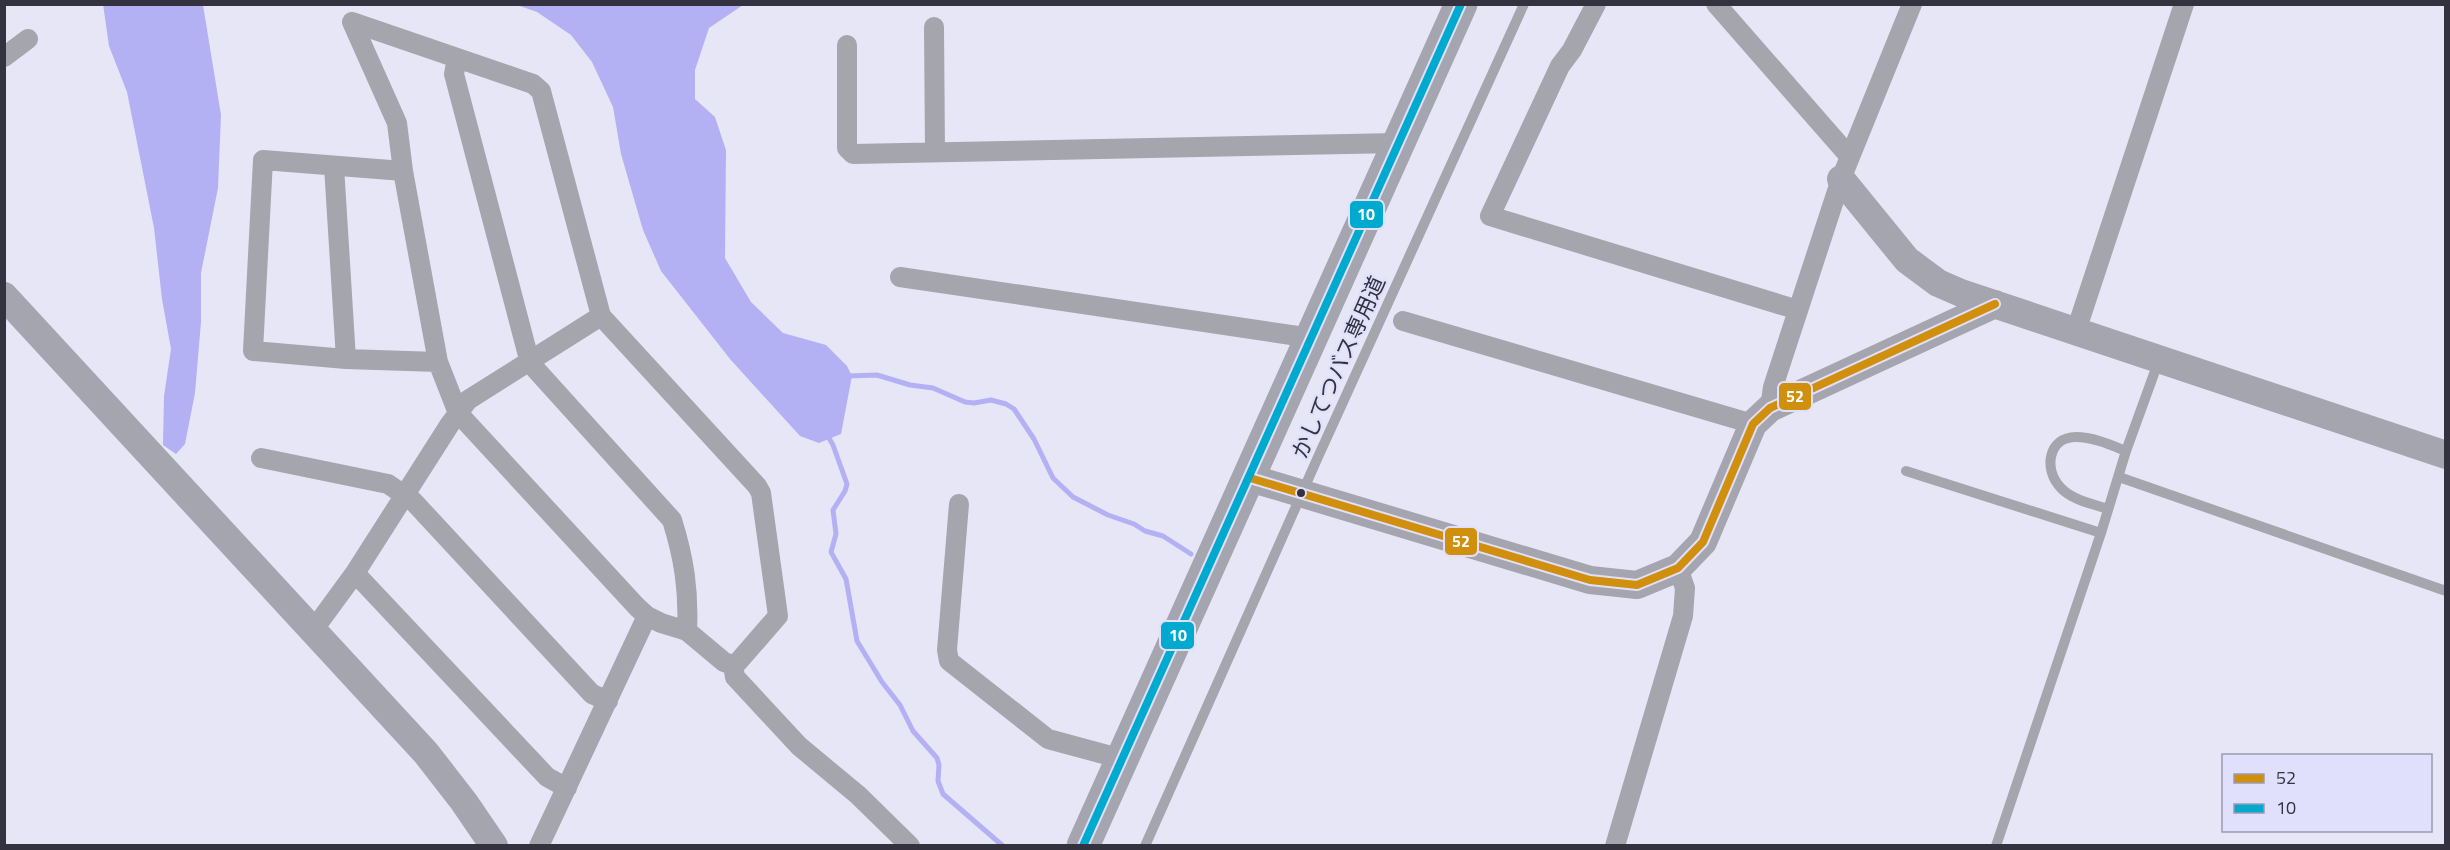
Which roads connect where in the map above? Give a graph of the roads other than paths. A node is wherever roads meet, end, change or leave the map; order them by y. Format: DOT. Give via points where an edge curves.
graph roads {
  1 [pos="1461,4"];
  2 [pos="1524,4"];
  3 [pos="1596,4"];
  4 [pos="1716,4"];
  5 [pos="1912,4"];
  6 [pos="2184,4"];
  7 [pos="934,27"];
  8 [pos="28,39"];
  9 [pos="847,45"];
  10 [pos="4,57"];
  11 [pos="457,59"];
  12 [pos="1399,143"];
  13 [pos="935,152"];
  14 [pos="334,166"];
  15 [pos="1846,168"];
  16 [pos="403,171"];
  17 [pos="900,277"];
  18 [pos="4,296"];
  19 [pos="1995,304"];
  20 [pos="1798,310"];
  21 [pos="601,316"];
  22 [pos="1403,321"];
  23 [pos="2076,330"];
  24 [pos="1311,338"];
  25 [pos="2159,358"];
  26 [pos="346,359"];
  27 [pos="438,362"];
  28 [pos="530,363"];
  29 [pos="458,413"];
  30 [pos="1762,416"];
  31 [pos="2126,451"];
  32 [pos="2445,455"];
  33 [pos="261,458"];
  34 [pos="1906,471"];
  35 [pos="2119,477"];
  36 [pos="1250,478"];
  37 [pos="1302,494"];
  38 [pos="404,495"];
  39 [pos="959,504"];
  40 [pos="2108,509"];
  41 [pos="2101,533"];
  42 [pos="1678,568"];
  43 [pos="355,573"];
  44 [pos="2445,591"];
  45 [pos="647,616"];
  46 [pos="314,629"];
  47 [pos="687,631"];
  48 [pos="733,665"];
  49 [pos="608,701"];
  50 [pos="1122,759"];
  51 [pos="567,788"];
  52 [pos="494,846"];
  53 [pos="539,846"];
  54 [pos="910,846"];
  55 [pos="1083,846"];
  56 [pos="1145,846"];
  57 [pos="1615,846"];
  58 [pos="1996,846"];
  1 -- 12 [label="highway"];
  2 -- 37 [label="lane, かしてつバス専用道"];
  3 -- 20 [label="street" via="1560,66 1490,216"];
  4 -- 15 [label="street"];
  5 -- 15 [label="street"];
  6 -- 23 [label="street"];
  7 -- 13 [label="street"];
  8 -- 10 [label="street"];
  9 -- 13 [label="street" via="849,152"];
  11 -- 16 [label="street" via="352,22 397,123"];
  11 -- 21 [label="street" via="533,84 541,92"];
  11 -- 28 [label="street" via="454,74"];
  12 -- 13 [label="street"];
  12 -- 24 [label="highway"];
  14 -- 16 [label="street"];
  14 -- 26 [label="street"];
  14 -- 26 [label="street" via="263,160 253,351"];
  15 -- 19 [label="street" via="1907,260 1938,283"];
  15 -- 20 [label="street"];
  16 -- 27 [label="street"];
  17 -- 24 [label="street"];
  18 -- 46 [label="street"];
  19 -- 23 [label="street"];
  19 -- 30 [label="street"];
  20 -- 30 [label="street"];
  21 -- 28 [label="street"];
  21 -- 48 [label="street" via="759,490 778,616"];
  22 -- 30 [label="street"];
  23 -- 25 [label="street"];
  24 -- 36 [label="highway"];
  25 -- 31 [label="lane"];
  25 -- 32 [label="street"];
  26 -- 27 [label="street"];
  27 -- 29 [label="street"];
  28 -- 29 [label="street" via="468,400"];
  28 -- 47 [label="street" via="672,520 682,552"];
  29 -- 38 [label="street"];
  29 -- 45 [label="street"];
  30 -- 42 [label="street" via="1703,542"];
  31 -- 35 [label="lane"];
  31 -- 40 [label="lane" via="2075,437 2061,440 2053,447 2049,459 2061,489"];
  33 -- 38 [label="street" via="388,484"];
  34 -- 41 [label="lane"];
  35 -- 40 [label="lane"];
  35 -- 44 [label="lane"];
  36 -- 37 [label="street"];
  36 -- 50 [label="highway"];
  37 -- 42 [label="street" via="1590,580 1637,585"];
  37 -- 56 [label="lane, かしてつバス専用道"];
  38 -- 43 [label="street"];
  38 -- 49 [label="street" via="592,694"];
  39 -- 50 [label="street" via="947,650 950,661 1048,739"];
  40 -- 41 [label="lane"];
  41 -- 58 [label="lane"];
  42 -- 57 [label="street" via="1685,588 1683,616"];
  43 -- 46 [label="street"];
  43 -- 51 [label="street" via="547,777"];
  45 -- 47 [label="street"];
  45 -- 49 [label="street"];
  46 -- 52 [label="street" via="426,753"];
  47 -- 48 [label="street"];
  48 -- 54 [label="street" via="735,677 799,746 858,795"];
  49 -- 51 [label="street"];
  50 -- 55 [label="highway"];
  51 -- 53 [label="street"];
}
